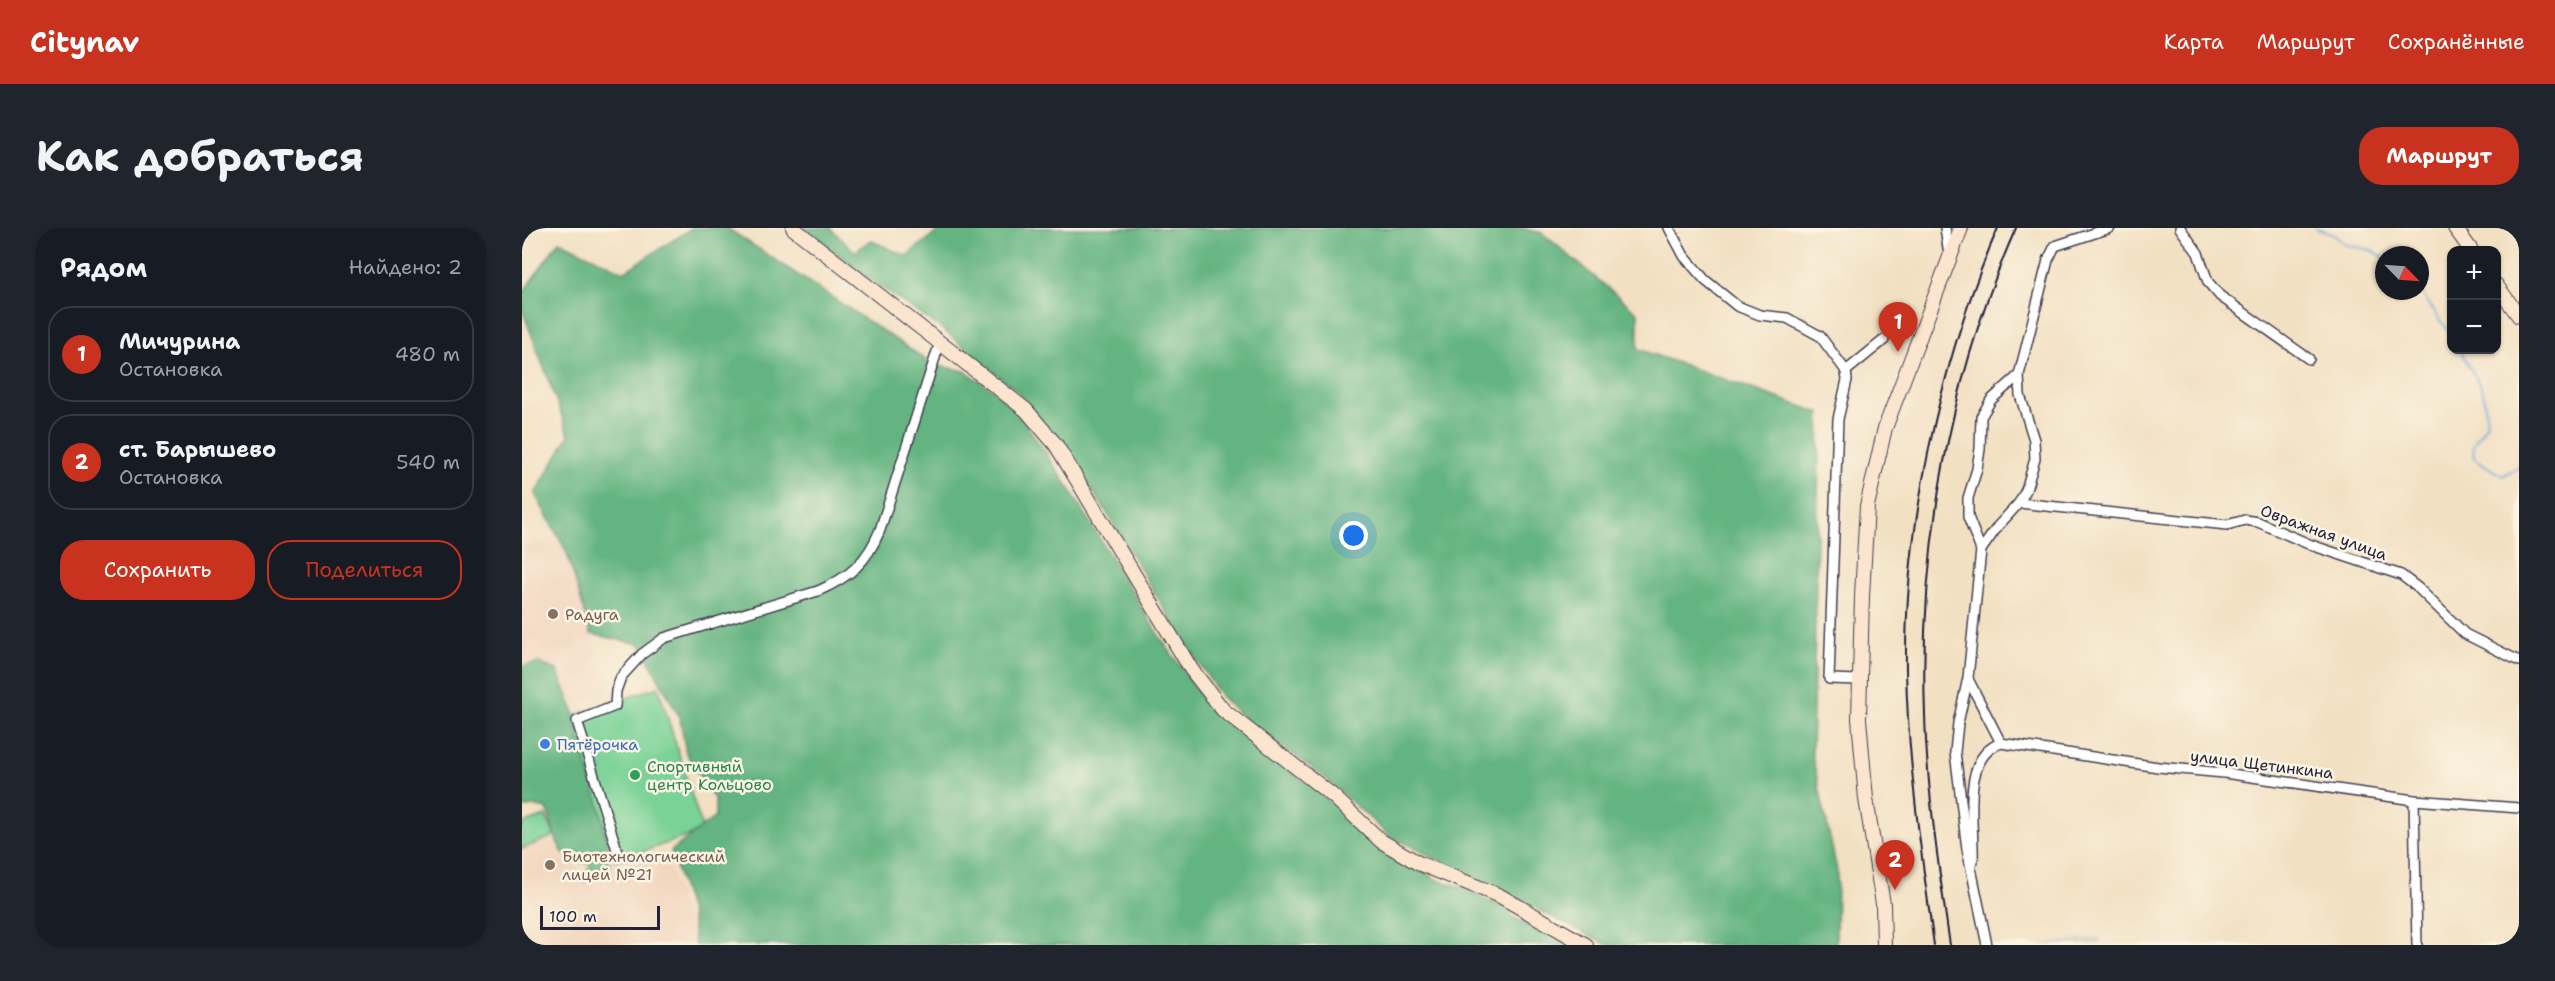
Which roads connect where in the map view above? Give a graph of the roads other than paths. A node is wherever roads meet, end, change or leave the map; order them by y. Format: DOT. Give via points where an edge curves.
graph roads {
  1 [pos="793,228"];
  2 [pos="1670,228"];
  3 [pos="1945,228"];
  4 [pos="1961,228"];
  5 [pos="2110,228"];
  6 [pos="2180,228"];
  7 [pos="2455,228"];
  8 [pos="2468,246"];
  9 [pos="1949,258"];
  10 [pos="2501,292"];
  11 [pos="2519,316"];
  12 [pos="1884,340"];
  13 [pos="940,342"];
  14 [pos="2309,359"];
  15 [pos="1846,371"];
  16 [pos="2019,375"];
  17 [pos="2019,503"];
  18 [pos="1981,550"];
  19 [pos="2519,661"];
  20 [pos="1968,678"];
  21 [pos="1859,680"];
  22 [pos="2001,743"];
  23 [pos="2414,800"];
  24 [pos="2519,808"];
  25 [pos="617,850"];
  26 [pos="1973,870"];
  27 [pos="1586,945"];
  28 [pos="1884,945"];
  29 [pos="1987,945"];
  30 [pos="2417,945"];
  1 -- 13 [label="main road"];
  2 -- 15 [label="street" via="1684,256 1705,280 1737,306 1760,315 1787,318 1820,336"];
  3 -- 9 [label="street"];
  4 -- 9 [label="main road"];
  5 -- 16 [label="street" via="2055,246 2042,278"];
  6 -- 14 [label="street" via="2198,253 2208,282 2220,296"];
  7 -- 8 [label="main road"];
  9 -- 21 [label="main road" via="1874,467 1867,506"];
  10 -- 11 [label="main road"];
  12 -- 15 [label="street"];
  13 -- 25 [label="street" via="880,530 859,565 842,580 818,591 664,638 621,677 615,706 577,721"];
  13 -- 27 [label="main road" via="1026,410 1056,445 1191,669 1223,710 1333,796 1381,841 1418,863 1500,896"];
  15 -- 21 [label="street" via="1838,419 1829,679"];
  16 -- 17 [label="street" via="2035,459"];
  16 -- 18 [label="street" via="1991,399 1981,417 1977,469 1968,498 1968,517"];
  17 -- 18 [label="street"];
  17 -- 19 [label="street, Овражная улица" via="2227,525 2245,520 2258,522 2311,545 2401,575 2464,634"];
  18 -- 20 [label="street"];
  20 -- 22 [label="street"];
  20 -- 26 [label="street" via="1955,752"];
  21 -- 28 [label="main road" via="1866,799 1883,904"];
  22 -- 23 [label="street, улица Щетинкина"];
  22 -- 26 [label="street" via="1992,747 1977,769 1970,793"];
  23 -- 24 [label="street, улица Щетинкина"];
  23 -- 30 [label="street"];
  26 -- 29 [label="street"];
}
